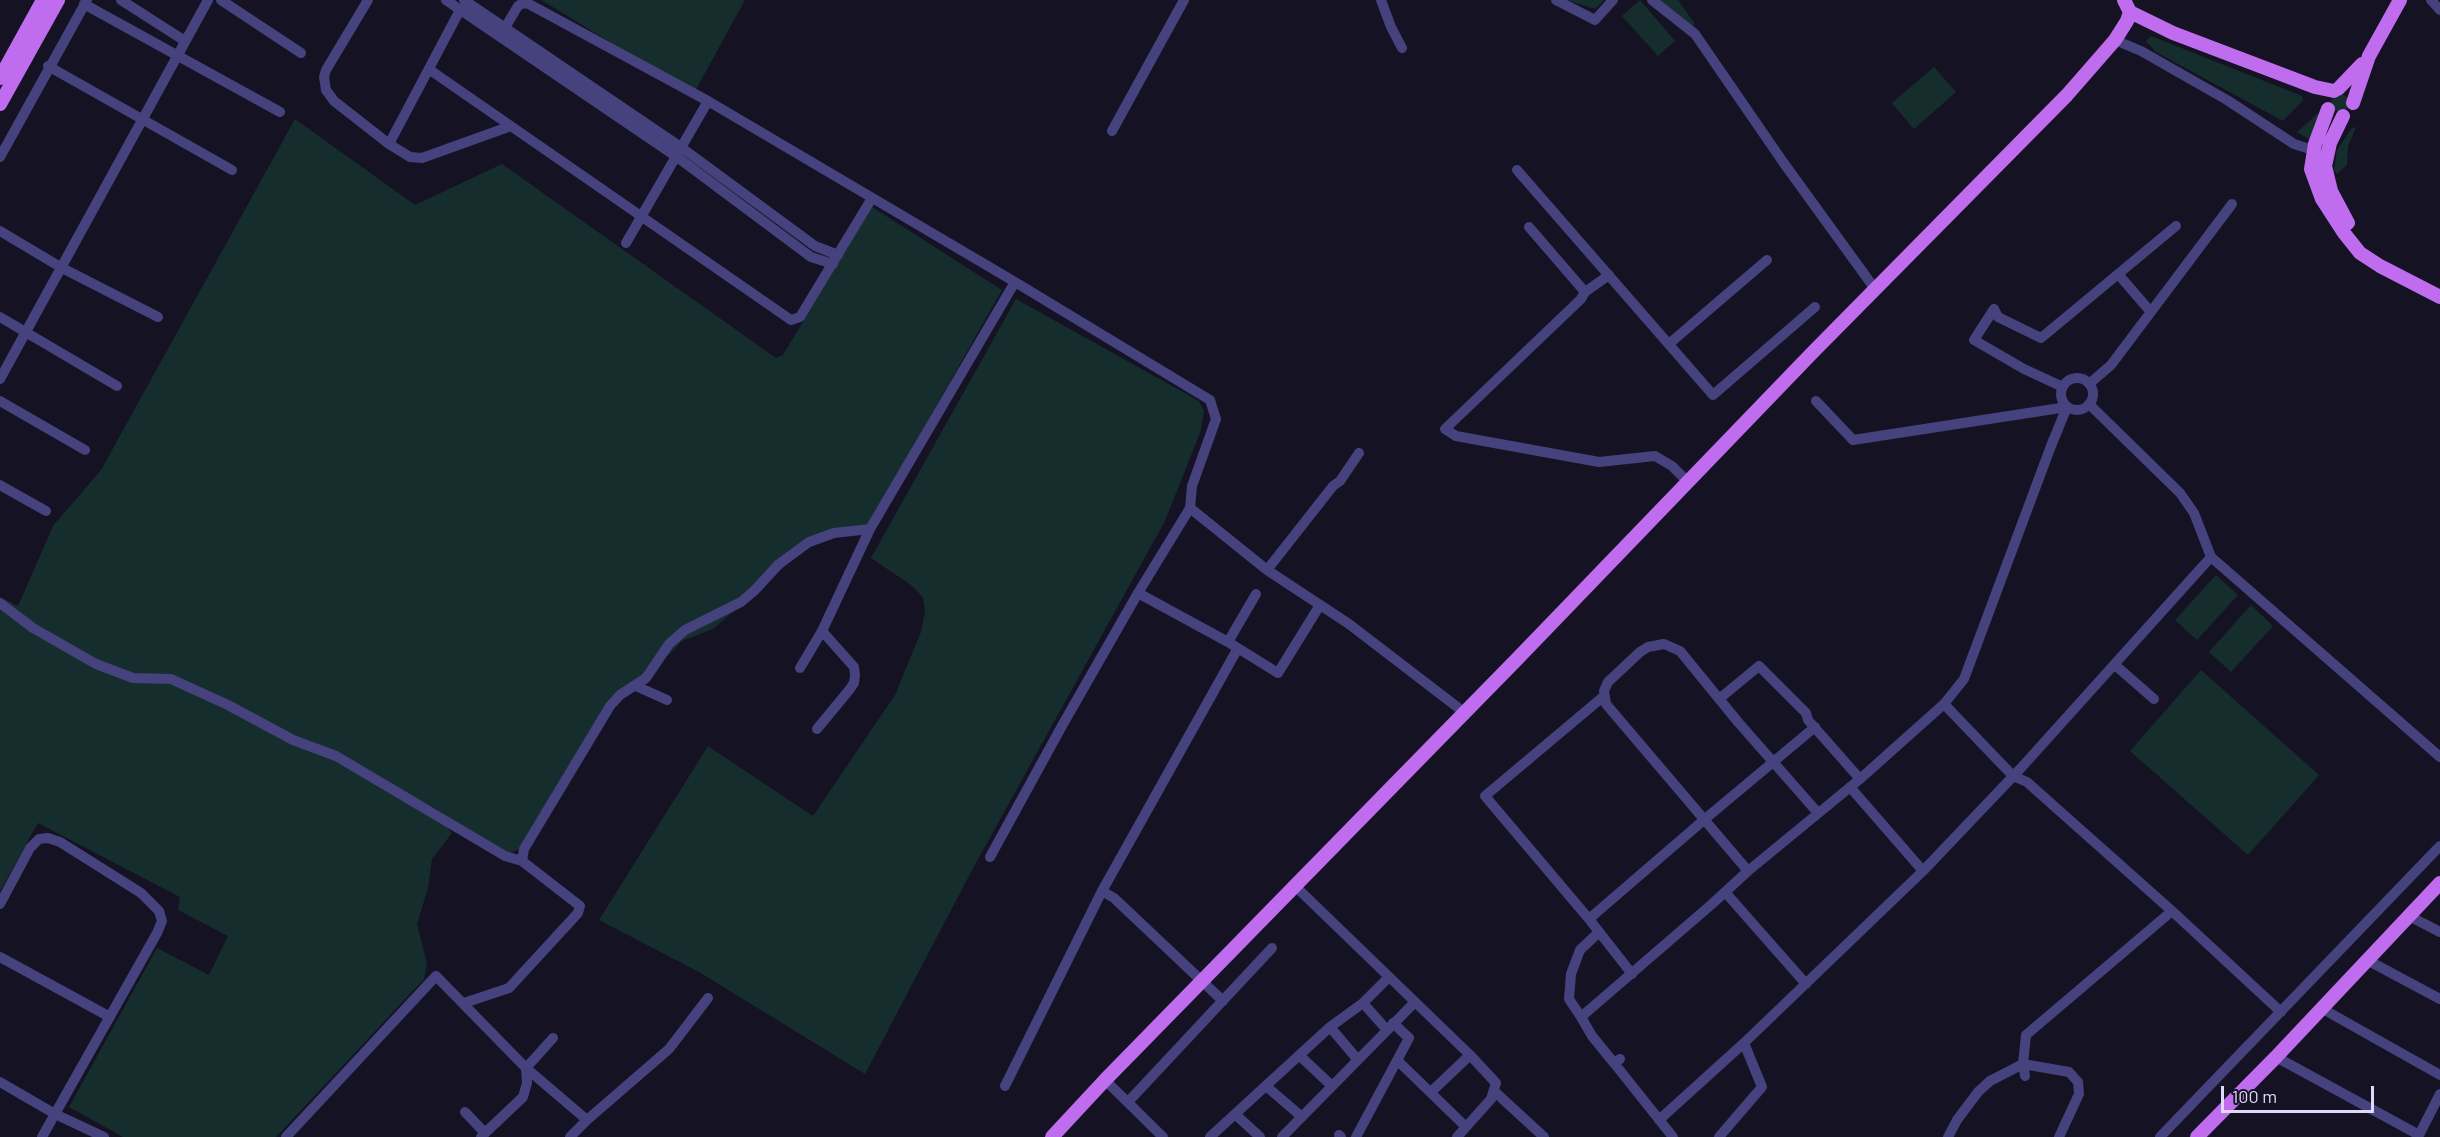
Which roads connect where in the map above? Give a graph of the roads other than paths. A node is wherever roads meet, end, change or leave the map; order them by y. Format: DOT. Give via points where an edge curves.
graph roads {
  1 [pos="43,0"];
  2 [pos="58,0"];
  3 [pos="121,0"];
  4 [pos="208,0"];
  5 [pos="220,0"];
  6 [pos="368,0"];
  7 [pos="446,0"];
  8 [pos="1184,0"];
  9 [pos="1381,0"];
  10 [pos="1556,0"];
  11 [pos="1613,0"];
  12 [pos="1652,0"];
  13 [pos="2400,0"];
  14 [pos="2431,0"];
  15 [pos="85,2"];
  16 [pos="462,5"];
  17 [pos="2127,6"];
  18 [pos="2440,10"];
  19 [pos="503,32"];
  20 [pos="2115,40"];
  21 [pos="185,42"];
  22 [pos="1402,48"];
  23 [pos="301,53"];
  24 [pos="177,56"];
  25 [pos="2369,56"];
  26 [pos="48,66"];
  27 [pos="430,70"];
  28 [pos="0,78"];
  29 [pos="2331,97"];
  30 [pos="708,101"];
  31 [pos="0,104"];
  32 [pos="2353,104"];
  33 [pos="280,112"];
  34 [pos="2343,116"];
  35 [pos="142,121"];
  36 [pos="510,126"];
  37 [pos="1112,131"];
  38 [pos="389,144"];
  39 [pos="2313,150"];
  40 [pos="680,152"];
  41 [pos="0,157"];
  42 [pos="232,170"];
  43 [pos="1517,170"];
  44 [pos="872,198"];
  45 [pos="2232,204"];
  46 [pos="642,215"];
  47 [pos="2176,226"];
  48 [pos="1529,227"];
  49 [pos="0,231"];
  50 [pos="626,243"];
  51 [pos="836,259"];
  52 [pos="1767,260"];
  53 [pos="62,268"];
  54 [pos="2397,273"];
  55 [pos="2118,274"];
  56 [pos="1609,275"];
  57 [pos="1015,282"];
  58 [pos="1875,289"];
  59 [pos="1585,292"];
  60 [pos="2440,297"];
  61 [pos="1815,307"];
  62 [pos="2150,311"];
  63 [pos="0,317"];
  64 [pos="158,317"];
  65 [pos="27,332"];
  66 [pos="1670,343"];
  67 [pos="0,379"];
  68 [pos="2089,384"];
  69 [pos="117,386"];
  70 [pos="2063,387"];
  71 [pos="0,401"];
  72 [pos="1816,401"];
  73 [pos="2089,404"];
  74 [pos="2067,407"];
  75 [pos="85,450"];
  76 [pos="1359,453"];
  77 [pos="1688,482"];
  78 [pos="0,485"];
  79 [pos="1190,508"];
  80 [pos="46,511"];
  81 [pos="870,529"];
  82 [pos="2211,557"];
  83 [pos="1267,570"];
  84 [pos="1138,593"];
  85 [pos="1256,594"];
  86 [pos="0,603"];
  87 [pos="1320,606"];
  88 [pos="822,632"];
  89 [pos="1228,642"];
  90 [pos="1238,648"];
  91 [pos="2115,665"];
  92 [pos="800,668"];
  93 [pos="636,686"];
  94 [pos="1604,696"];
  95 [pos="1719,699"];
  96 [pos="2154,699"];
  97 [pos="667,700"];
  98 [pos="1944,704"];
  99 [pos="1465,713"];
  100 [pos="1815,727"];
  101 [pos="817,729"];
  102 [pos="2440,757"];
  103 [pos="1773,762"];
  104 [pos="2013,776"];
  105 [pos="1860,778"];
  106 [pos="1850,787"];
  107 [pos="1818,813"];
  108 [pos="1704,819"];
  109 [pos="2440,846"];
  110 [pos="990,857"];
  111 [pos="522,861"];
  112 [pos="1748,871"];
  113 [pos="1923,871"];
  114 [pos="2440,883"];
  115 [pos="1295,886"];
  116 [pos="1102,891"];
  117 [pos="1725,892"];
  118 [pos="0,904"];
  119 [pos="2172,911"];
  120 [pos="2409,916"];
  121 [pos="1589,919"];
  122 [pos="1599,932"];
  123 [pos="2440,932"];
  124 [pos="1272,948"];
  125 [pos="0,957"];
  126 [pos="2367,960"];
  127 [pos="1632,974"];
  128 [pos="1388,978"];
  129 [pos="1202,981"];
  130 [pos="1806,984"];
  131 [pos="708,998"];
  132 [pos="2440,999"];
  133 [pos="1223,1000"];
  134 [pos="1415,1002"];
  135 [pos="464,1003"];
  136 [pos="1363,1004"];
  137 [pos="2321,1008"];
  138 [pos="2280,1012"];
  139 [pos="110,1017"];
  140 [pos="1581,1017"];
  141 [pos="1330,1027"];
  142 [pos="1390,1027"];
  143 [pos="553,1038"];
  144 [pos="1744,1043"];
  145 [pos="1299,1055"];
  146 [pos="1470,1055"];
  147 [pos="2276,1057"];
  148 [pos="1358,1060"];
  149 [pos="1398,1062"];
  150 [pos="2023,1064"];
  151 [pos="526,1068"];
  152 [pos="2440,1075"];
  153 [pos="2025,1076"];
  154 [pos="1105,1080"];
  155 [pos="0,1082"];
  156 [pos="1005,1086"];
  157 [pos="1266,1086"];
  158 [pos="1332,1086"];
  159 [pos="1494,1091"];
  160 [pos="1431,1092"];
  161 [pos="2440,1094"];
  162 [pos="1128,1102"];
  163 [pos="465,1112"];
  164 [pos="55,1114"];
  165 [pos="1235,1114"];
  166 [pos="1302,1117"];
  167 [pos="587,1120"];
  168 [pos="1659,1120"];
  169 [pos="1466,1127"];
  170 [pos="483,1135"];
  171 [pos="2419,1136"];
  172 [pos="42,1137"];
  173 [pos="104,1137"];
  174 [pos="286,1137"];
  175 [pos="570,1137"];
  176 [pos="1052,1137"];
  177 [pos="1163,1137"];
  178 [pos="1210,1137"];
  179 [pos="1260,1137"];
  180 [pos="1282,1137"];
  181 [pos="1356,1137"];
  182 [pos="1457,1137"];
  183 [pos="1544,1137"];
  184 [pos="1673,1137"];
  185 [pos="1719,1137"];
  186 [pos="1948,1137"];
  187 [pos="2059,1137"];
  188 [pos="2160,1137"];
  189 [pos="2197,1137"];
  1 -- 28 [label="main road"];
  2 -- 31 [label="main road"];
  3 -- 21 [label="street"];
  4 -- 21 [label="street"];
  5 -- 23 [label="street"];
  6 -- 38 [label="street" via="326,70 324,84 334,101"];
  7 -- 16 [label="street"];
  8 -- 37 [label="street"];
  9 -- 22 [label="street"];
  10 -- 11 [label="street" via="1595,20"];
  12 -- 58 [label="street" via="1695,34"];
  13 -- 25 [label="main road"];
  14 -- 18 [label="street"];
  15 -- 24 [label="street"];
  15 -- 26 [label="street"];
  16 -- 19 [label="street"];
  16 -- 27 [label="street"];
  17 -- 20 [label="main road"];
  17 -- 29 [label="main road" via="2173,33 2315,87"];
  19 -- 30 [label="street" via="518,6 526,3"];
  19 -- 40 [label="street"];
  20 -- 39 [label="street" via="2227,100 2294,144"];
  20 -- 58 [label="main road" via="2067,95"];
  21 -- 24 [label="street"];
  24 -- 33 [label="street"];
  24 -- 35 [label="street"];
  25 -- 29 [label="main road"];
  25 -- 32 [label="main road"];
  26 -- 35 [label="street"];
  26 -- 41 [label="street"];
  27 -- 36 [label="street"];
  27 -- 38 [label="street"];
  29 -- 32 [label="main road" via="2347,91"];
  29 -- 34 [label="main road" via="2334,115"];
  29 -- 39 [label="main road"];
  30 -- 40 [label="street"];
  30 -- 44 [label="street"];
  32 -- 34 [label="main road"];
  34 -- 54 [label="main road" via="2325,166 2331,191 2356,237"];
  35 -- 42 [label="street"];
  35 -- 53 [label="street"];
  36 -- 38 [label="street" via="422,158 410,157"];
  36 -- 46 [label="street"];
  39 -- 54 [label="main road" via="2311,169 2318,191 2344,233 2360,253"];
  40 -- 46 [label="street"];
  40 -- 51 [label="street"];
  43 -- 56 [label="street"];
  44 -- 51 [label="street"];
  44 -- 57 [label="street"];
  45 -- 62 [label="street"];
  46 -- 50 [label="street"];
  46 -- 51 [label="street" via="791,320 800,317"];
  47 -- 55 [label="street"];
  48 -- 59 [label="street"];
  49 -- 53 [label="street"];
  52 -- 66 [label="street"];
  53 -- 64 [label="street"];
  53 -- 65 [label="street"];
  54 -- 60 [label="main road"];
  55 -- 62 [label="street"];
  55 -- 70 [label="street" via="2041,338 1998,318 1994,309 1974,340"];
  56 -- 59 [label="street"];
  56 -- 66 [label="street"];
  57 -- 79 [label="street" via="1210,400 1216,419 1192,486"];
  57 -- 81 [label="street"];
  58 -- 77 [label="main road"];
  59 -- 77 [label="street" via="1445,429 1456,436 1599,462 1654,456"];
  61 -- 66 [label="street" via="1713,395"];
  62 -- 68 [label="street" via="2111,365"];
  63 -- 65 [label="street"];
  65 -- 67 [label="street"];
  65 -- 69 [label="street"];
  68 -- 70 [label="street" via="2075,379"];
  68 -- 73 [label="street"];
  70 -- 74 [label="street" via="2061,396"];
  71 -- 75 [label="street"];
  72 -- 74 [label="street" via="1853,440"];
  73 -- 74 [label="street" via="2079,410"];
  73 -- 82 [label="street" via="2180,493 2194,513"];
  74 -- 98 [label="street" via="1964,679"];
  76 -- 83 [label="street"];
  77 -- 99 [label="main road"];
  78 -- 80 [label="street"];
  79 -- 83 [label="street"];
  79 -- 84 [label="street"];
  81 -- 88 [label="street"];
  81 -- 93 [label="street" via="834,533 809,542 779,564 741,602 685,630"];
  82 -- 91 [label="street"];
  82 -- 102 [label="street"];
  83 -- 87 [label="street"];
  84 -- 89 [label="street"];
  84 -- 110 [label="street"];
  85 -- 89 [label="street"];
  86 -- 111 [label="street" via="33,628 96,664 133,678 171,679 228,705 293,740 336,756 505,856"];
  87 -- 90 [label="street" via="1278,673"];
  87 -- 99 [label="street"];
  88 -- 92 [label="street"];
  88 -- 101 [label="street" via="854,667 855,675 850,689"];
  89 -- 90 [label="street"];
  90 -- 116 [label="street"];
  91 -- 96 [label="street"];
  91 -- 104 [label="street"];
  93 -- 97 [label="street"];
  93 -- 111 [label="street" via="610,706 524,849"];
  94 -- 95 [label="street" via="1610,678 1648,647 1664,644 1680,651"];
  94 -- 108 [label="street" via="1611,711"];
  94 -- 121 [label="street" via="1485,796"];
  95 -- 100 [label="street" via="1761,665"];
  95 -- 103 [label="street"];
  98 -- 104 [label="street"];
  98 -- 105 [label="street"];
  99 -- 115 [label="main road"];
  100 -- 103 [label="street"];
  100 -- 105 [label="street"];
  103 -- 107 [label="street"];
  103 -- 108 [label="street"];
  104 -- 113 [label="street"];
  104 -- 119 [label="street" via="2026,782"];
  105 -- 106 [label="street"];
  106 -- 107 [label="street"];
  106 -- 113 [label="street"];
  107 -- 112 [label="street"];
  108 -- 112 [label="street"];
  108 -- 121 [label="street"];
  109 -- 138 [label="street"];
  111 -- 135 [label="street" via="580,906 578,913 509,988"];
  112 -- 117 [label="street"];
  113 -- 130 [label="street"];
  114 -- 120 [label="main road"];
  115 -- 128 [label="street"];
  115 -- 129 [label="main road"];
  116 -- 129 [label="street"];
  116 -- 156 [label="street"];
  117 -- 127 [label="street"];
  117 -- 130 [label="street"];
  118 -- 139 [label="street" via="30,848 39,839 48,838 152,901 162,921 158,933"];
  119 -- 138 [label="street"];
  119 -- 150 [label="street" via="2026,1035"];
  120 -- 123 [label="street"];
  120 -- 126 [label="main road"];
  121 -- 122 [label="street"];
  122 -- 127 [label="street"];
  122 -- 140 [label="street" via="1580,950 1571,974 1569,999"];
  124 -- 133 [label="street"];
  125 -- 139 [label="street"];
  126 -- 132 [label="street"];
  126 -- 137 [label="main road"];
  127 -- 140 [label="street"];
  128 -- 134 [label="street"];
  128 -- 136 [label="street"];
  129 -- 133 [label="street"];
  129 -- 154 [label="main road"];
  130 -- 144 [label="street"];
  131 -- 167 [label="street" via="669,1049"];
  133 -- 162 [label="street"];
  134 -- 142 [label="street"];
  134 -- 146 [label="street"];
  135 -- 151 [label="street"];
  135 -- 174 [label="street" via="436,976"];
  136 -- 141 [label="street"];
  136 -- 142 [label="street"];
  137 -- 147 [label="main road"];
  137 -- 152 [label="street"];
  138 -- 188 [label="street"];
  139 -- 164 [label="street"];
  140 -- 168 [label="street"];
  141 -- 145 [label="street"];
  141 -- 148 [label="street"];
  142 -- 148 [label="street"];
  142 -- 149 [label="street" via="1409,1038"];
  143 -- 151 [label="street"];
  144 -- 168 [label="street"];
  144 -- 185 [label="street" via="1762,1087"];
  145 -- 157 [label="street"];
  145 -- 158 [label="street"];
  146 -- 159 [label="street" via="1496,1083"];
  146 -- 160 [label="street"];
  147 -- 171 [label="street"];
  147 -- 189 [label="main road"];
  148 -- 158 [label="street"];
  149 -- 160 [label="street"];
  149 -- 181 [label="street"];
  150 -- 153 [label="street"];
  150 -- 186 [label="street" via="1978,1092"];
  150 -- 187 [label="street" via="2069,1072 2078,1082 2079,1094"];
  151 -- 167 [label="street"];
  151 -- 170 [label="street" via="523,1097"];
  154 -- 162 [label="street"];
  154 -- 176 [label="main road"];
  155 -- 164 [label="street"];
  157 -- 165 [label="street"];
  157 -- 166 [label="street"];
  158 -- 166 [label="street"];
  159 -- 169 [label="street"];
  159 -- 183 [label="street"];
  160 -- 169 [label="street"];
  161 -- 171 [label="street"];
  162 -- 177 [label="street"];
  163 -- 170 [label="street"];
  164 -- 172 [label="street"];
  164 -- 173 [label="street"];
  165 -- 178 [label="street"];
  165 -- 179 [label="street"];
  166 -- 180 [label="street"];
  167 -- 175 [label="street"];
  168 -- 184 [label="street"];
  169 -- 182 [label="street"];
}
